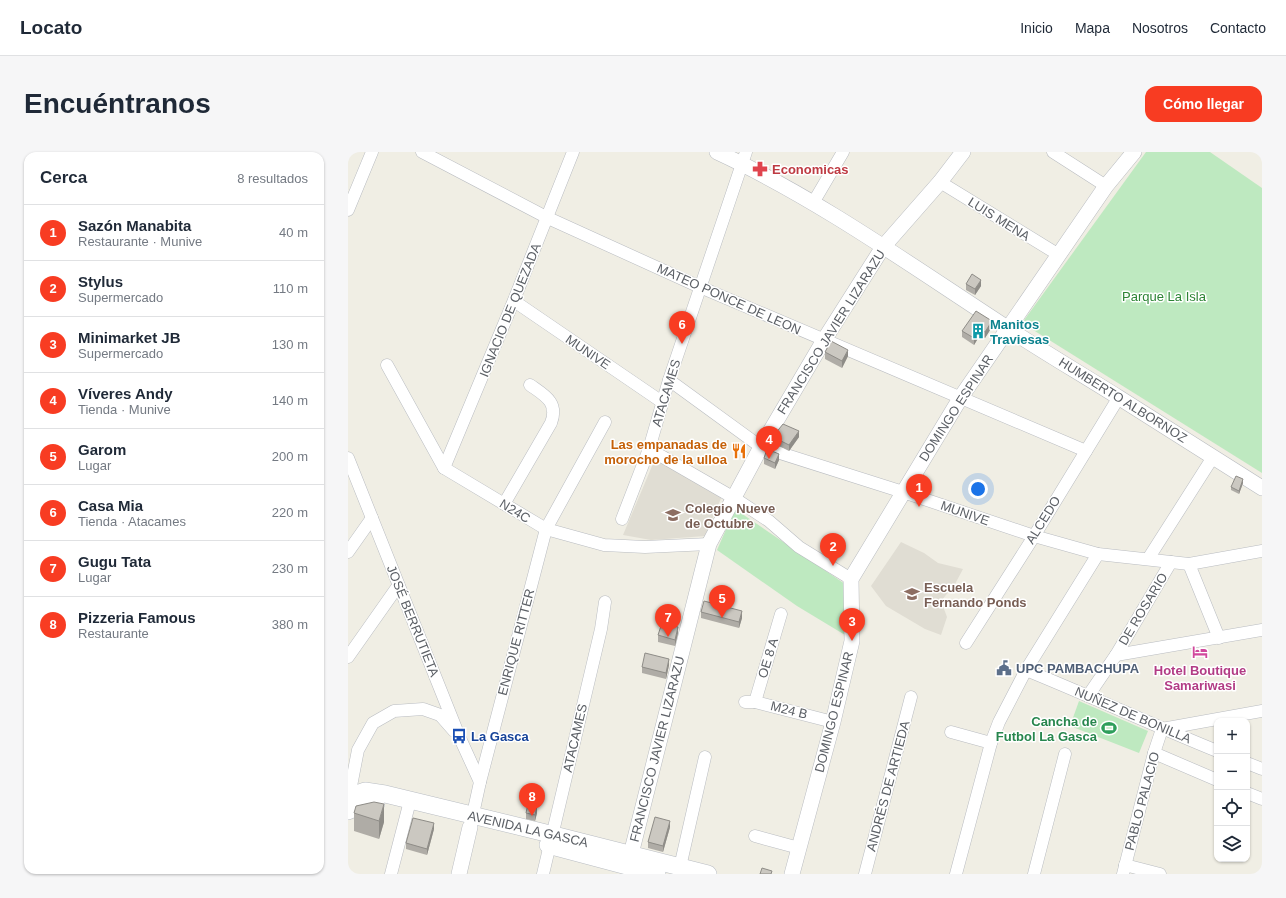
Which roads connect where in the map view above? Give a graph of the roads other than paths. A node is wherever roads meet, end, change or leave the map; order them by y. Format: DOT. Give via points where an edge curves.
graph roads {
  1 [pos="372,152"];
  2 [pos="422,152"];
  3 [pos="574,152"];
  4 [pos="717,152"];
  5 [pos="843,152"];
  6 [pos="963,152"];
  7 [pos="1053,152"];
  8 [pos="1134,152"];
  9 [pos="744,158"];
  10 [pos="940,182"];
  11 [pos="1106,186"];
  12 [pos="813,204"];
  13 [pos="348,210"];
  14 [pos="548,218"];
  15 [pos="883,247"];
  16 [pos="1059,256"];
  17 [pos="700,287"];
  18 [pos="514,301"];
  19 [pos="1008,328"];
  20 [pos="824,340"];
  21 [pos="387,365"];
  22 [pos="669,380"];
  23 [pos="530,385"];
  24 [pos="961,397"];
  25 [pos="1118,397"];
  26 [pos="662,402"];
  27 [pos="604,422"];
  28 [pos="761,447"];
  29 [pos="649,448"];
  30 [pos="1086,451"];
  31 [pos="1212,457"];
  32 [pos="348,458"];
  33 [pos="444,468"];
  34 [pos="1262,488"];
  35 [pos="903,492"];
  36 [pos="734,498"];
  37 [pos="504,504"];
  38 [pos="372,518"];
  39 [pos="622,519"];
  40 [pos="546,529"];
  41 [pos="1034,536"];
  42 [pos="709,544"];
  43 [pos="1262,551"];
  44 [pos="348,552"];
  45 [pos="1098,554"];
  46 [pos="1148,559"];
  47 [pos="1172,562"];
  48 [pos="1189,564"];
  49 [pos="851,579"];
  50 [pos="398,586"];
  51 [pos="605,602"];
  52 [pos="781,614"];
  53 [pos="1262,630"];
  54 [pos="1219,638"];
  55 [pos="966,643"];
  56 [pos="1116,655"];
  57 [pos="348,657"];
  58 [pos="1026,670"];
  59 [pos="1088,696"];
  60 [pos="911,698"];
  61 [pos="750,702"];
  62 [pos="1262,710"];
  63 [pos="833,722"];
  64 [pos="1162,729"];
  65 [pos="951,732"];
  66 [pos="459,736"];
  67 [pos="990,743"];
  68 [pos="1214,750"];
  69 [pos="1154,753"];
  70 [pos="1065,754"];
  71 [pos="705,757"];
  72 [pos="1250,764"];
  73 [pos="1262,769"];
  74 [pos="1214,779"];
  75 [pos="480,782"];
  76 [pos="352,790"];
  77 [pos="1250,794"];
  78 [pos="1262,799"];
  79 [pos="409,806"];
  80 [pos="348,811"];
  81 [pos="471,822"];
  82 [pos="755,836"];
  83 [pos="551,840"];
  84 [pos="799,848"];
  85 [pos="628,865"];
  86 [pos="680,867"];
  87 [pos="1124,869"];
  88 [pos="391,874"];
  89 [pos="459,874"];
  90 [pos="543,874"];
  91 [pos="657,874"];
  92 [pos="708,874"];
  93 [pos="792,874"];
  94 [pos="865,874"];
  95 [pos="956,874"];
  96 [pos="1034,874"];
  97 [pos="1160,874"];
  1 -- 13 [label="street"];
  2 -- 14 [label="street, MATEO PONCE DE LEON"];
  3 -- 14 [label="street, IGNACIO DE QUEZADA"];
  4 -- 9 [label="street, HUMBERTO ALBORNOZ"];
  5 -- 12 [label="street"];
  6 -- 10 [label="street, FRANCISCO JAVIER LIZARAZU"];
  7 -- 11 [label="street"];
  8 -- 11 [label="street, DOMINGO ESPINAR"];
  9 -- 12 [label="street, HUMBERTO ALBORNOZ"];
  9 -- 17 [label="street, ATACAMES"];
  10 -- 15 [label="street, FRANCISCO JAVIER LIZARAZU"];
  10 -- 16 [label="street, LUIS MENA"];
  11 -- 16 [label="street, DOMINGO ESPINAR"];
  12 -- 15 [label="street, HUMBERTO ALBORNOZ"];
  14 -- 17 [label="street, MATEO PONCE DE LEON"];
  14 -- 18 [label="street, IGNACIO DE QUEZADA"];
  15 -- 19 [label="street, HUMBERTO ALBORNOZ"];
  15 -- 20 [label="street, FRANCISCO JAVIER LIZARAZU"];
  16 -- 19 [label="street, DOMINGO ESPINAR"];
  17 -- 20 [label="street, MATEO PONCE DE LEON"];
  17 -- 22 [label="street, ATACAMES"];
  18 -- 26 [label="street, MUNIVE"];
  18 -- 33 [label="street, IGNACIO DE QUEZADA"];
  19 -- 24 [label="street, DOMINGO ESPINAR"];
  19 -- 25 [label="street, HUMBERTO ALBORNOZ"];
  20 -- 24 [label="street, MATEO PONCE DE LEON"];
  20 -- 28 [label="street, FRANCISCO JAVIER LIZARAZU"];
  21 -- 33 [label="street"];
  22 -- 26 [label="street, ATACAMES"];
  22 -- 28 [label="street, MUNIVE"];
  23 -- 37 [label="street" via="548,398 553,416"];
  24 -- 30 [label="street, MATEO PONCE DE LEON"];
  24 -- 35 [label="street, DOMINGO ESPINAR"];
  25 -- 30 [label="street, ALCEDO"];
  25 -- 31 [label="street, HUMBERTO ALBORNOZ"];
  26 -- 29 [label="street, ATACAMES"];
  27 -- 40 [label="street, ENRIQUE RITTER"];
  28 -- 35 [label="street, MUNIVE"];
  28 -- 36 [label="street, FRANCISCO JAVIER LIZARAZU"];
  29 -- 36 [label="street"];
  29 -- 39 [label="street, ATACAMES"];
  30 -- 41 [label="street, ALCEDO"];
  31 -- 34 [label="street, HUMBERTO ALBORNOZ"];
  31 -- 46 [label="street, DE ROSARIO"];
  32 -- 38 [label="street, JOSÉ BERRUTIETA"];
  33 -- 37 [label="street, N24C"];
  35 -- 41 [label="street, MUNIVE"];
  35 -- 49 [label="street, DOMINGO ESPINAR"];
  36 -- 42 [label="street, FRANCISCO JAVIER LIZARAZU"];
  36 -- 49 [label="street" via="770,521 799,547"];
  37 -- 40 [label="street, N24C"];
  38 -- 44 [label="street"];
  38 -- 50 [label="street, JOSÉ BERRUTIETA"];
  40 -- 42 [label="street, N24C" via="604,545 645,547"];
  40 -- 75 [label="street, ENRIQUE RITTER"];
  41 -- 45 [label="street, MUNIVE"];
  41 -- 55 [label="street, ALCEDO"];
  42 -- 85 [label="street, FRANCISCO JAVIER LIZARAZU"];
  43 -- 48 [label="street, MUNIVE"];
  45 -- 46 [label="street, MUNIVE"];
  45 -- 58 [label="street"];
  46 -- 47 [label="street, MUNIVE"];
  47 -- 48 [label="street, MUNIVE"];
  47 -- 56 [label="street, DE ROSARIO"];
  48 -- 54 [label="street"];
  49 -- 63 [label="street, DOMINGO ESPINAR" via="852,641"];
  50 -- 57 [label="street"];
  50 -- 66 [label="street, JOSÉ BERRUTIETA"];
  51 -- 83 [label="street, ATACAMES" via="601,629"];
  52 -- 61 [label="street, OE 8 A"];
  53 -- 54 [label="street"];
  54 -- 56 [label="street"];
  56 -- 59 [label="street, DE ROSARIO"];
  58 -- 59 [label="street, NUÑEZ DE BONILLA"];
  58 -- 67 [label="street"];
  59 -- 64 [label="street, NUÑEZ DE BONILLA"];
  60 -- 94 [label="street, ANDRÉS DE ARTIEDA"];
  61 -- 63 [label="street, M24 B"];
  62 -- 64 [label="street"];
  63 -- 84 [label="street, DOMINGO ESPINAR"];
  64 -- 68 [label="street, NUÑEZ DE BONILLA"];
  64 -- 69 [label="street, PABLO PALACIO"];
  65 -- 67 [label="street"];
  66 -- 75 [label="street, JOSÉ BERRUTIETA"];
  66 -- 76 [label="street" via="440,715 423,709 394,711 373,723 358,750"];
  67 -- 95 [label="street"];
  69 -- 74 [label="street"];
  69 -- 87 [label="street, PABLO PALACIO"];
  70 -- 96 [label="street"];
  71 -- 86 [label="street"];
  72 -- 73 [label="street"];
  75 -- 81 [label="street, ENRIQUE RITTER"];
  76 -- 79 [label="main road, AVENIDA LA GASCA" via="385,794"];
  77 -- 78 [label="street"];
  79 -- 80 [label="main road, AVENIDA LA GASCA" via="365,804"];
  79 -- 81 [label="main road, AVENIDA LA GASCA"];
  79 -- 88 [label="street"];
  81 -- 83 [label="main road, AVENIDA LA GASCA"];
  81 -- 89 [label="street, ENRIQUE RITTER"];
  82 -- 84 [label="street"];
  83 -- 85 [label="main road, AVENIDA LA GASCA"];
  83 -- 90 [label="street, ATACAMES"];
  84 -- 93 [label="street, DOMINGO ESPINAR"];
  85 -- 86 [label="main road, AVENIDA LA GASCA"];
  85 -- 91 [label="main road, AVENIDA LA GASCA"];
  86 -- 92 [label="main road, AVENIDA LA GASCA"];
  87 -- 97 [label="street"];
}
